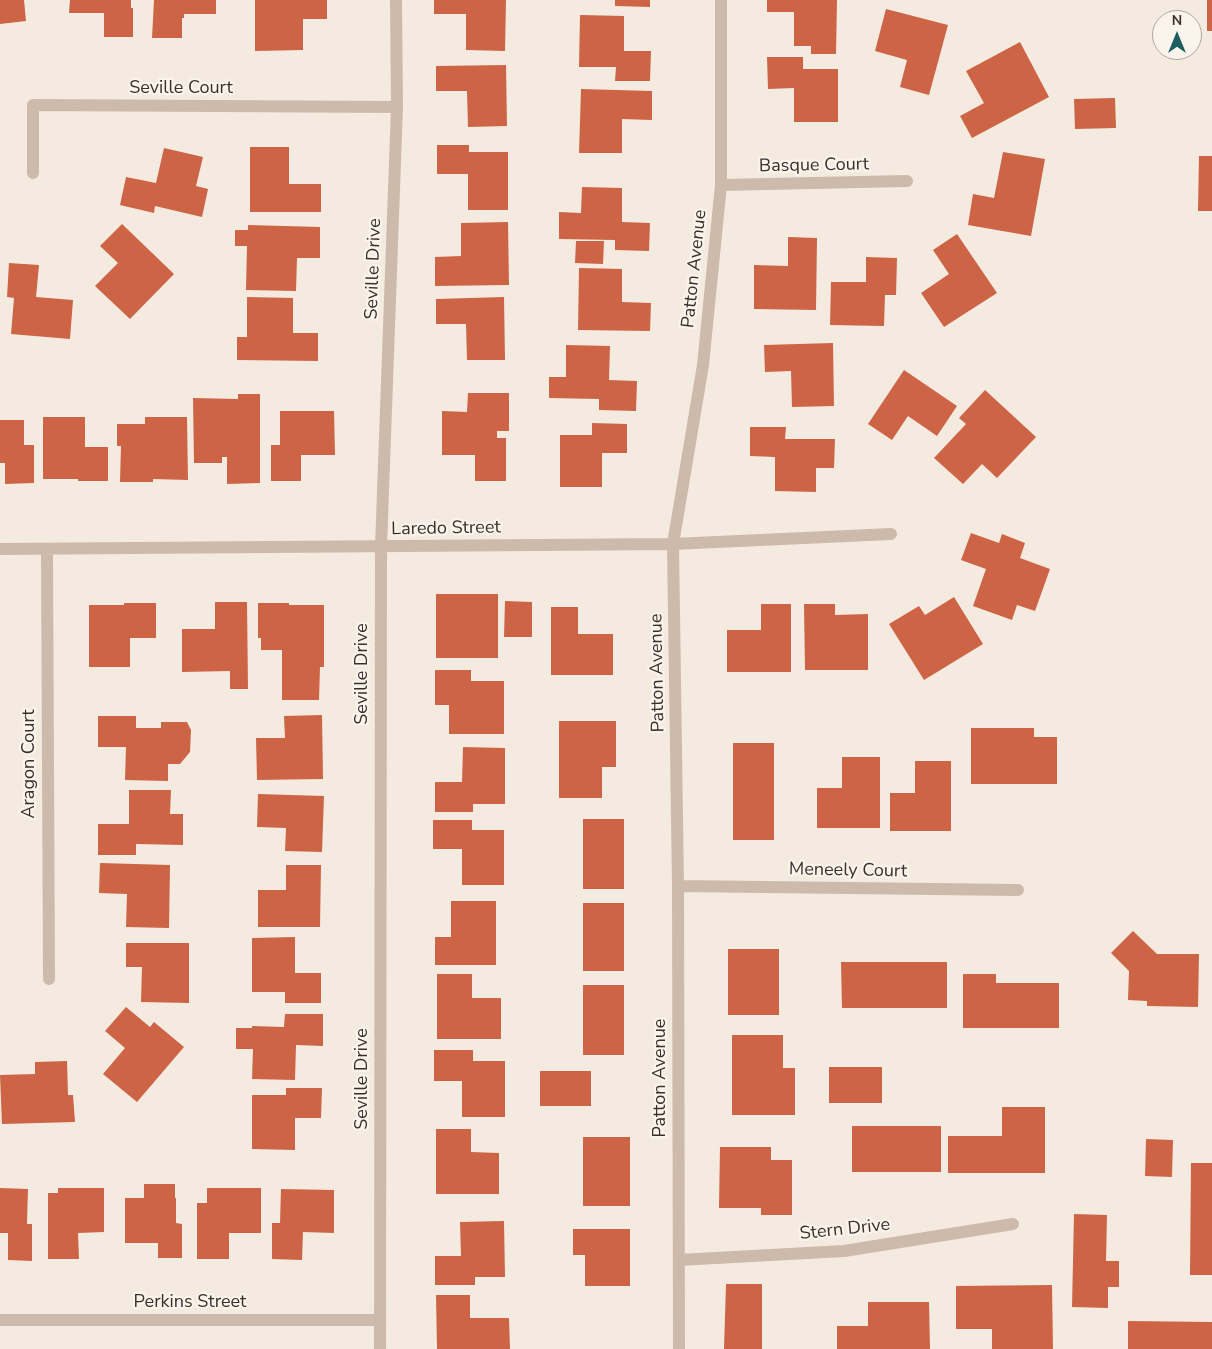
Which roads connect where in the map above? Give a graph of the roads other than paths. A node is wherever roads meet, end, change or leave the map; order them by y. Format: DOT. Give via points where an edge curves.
graph roads {
  1 [pos="396,0"];
  2 [pos="721,0"];
  3 [pos="397,107"];
  4 [pos="32,173"];
  5 [pos="907,181"];
  6 [pos="721,185"];
  7 [pos="891,534"];
  8 [pos="674,544"];
  9 [pos="381,547"];
  10 [pos="0,549"];
  11 [pos="47,549"];
  12 [pos="678,886"];
  13 [pos="1018,890"];
  14 [pos="49,979"];
  15 [pos="1014,1224"];
  16 [pos="679,1260"];
  17 [pos="0,1320"];
  18 [pos="380,1320"];
  19 [pos="380,1349"];
  20 [pos="679,1349"];
  1 -- 3 [label="street, Seville Drive"];
  2 -- 6 [label="street, Patton Avenue"];
  3 -- 4 [label="street, Seville Court" via="32,105"];
  3 -- 9 [label="street, Seville Drive"];
  5 -- 6 [label="street, Basque Court"];
  6 -- 8 [label="street, Patton Avenue" via="703,365"];
  7 -- 8 [label="street, Laredo Street"];
  8 -- 9 [label="street, Laredo Street"];
  8 -- 12 [label="street, Patton Avenue"];
  9 -- 11 [label="street, Laredo Street"];
  9 -- 18 [label="street, Seville Drive"];
  10 -- 11 [label="street, Laredo Street"];
  11 -- 14 [label="street, Aragon Court"];
  12 -- 13 [label="street, Meneely Court"];
  12 -- 16 [label="street, Patton Avenue"];
  15 -- 16 [label="street, Stern Drive" via="844,1251"];
  16 -- 20 [label="street, Patton Avenue"];
  17 -- 18 [label="street, Perkins Street"];
  18 -- 19 [label="street, Seville Drive"];
}
